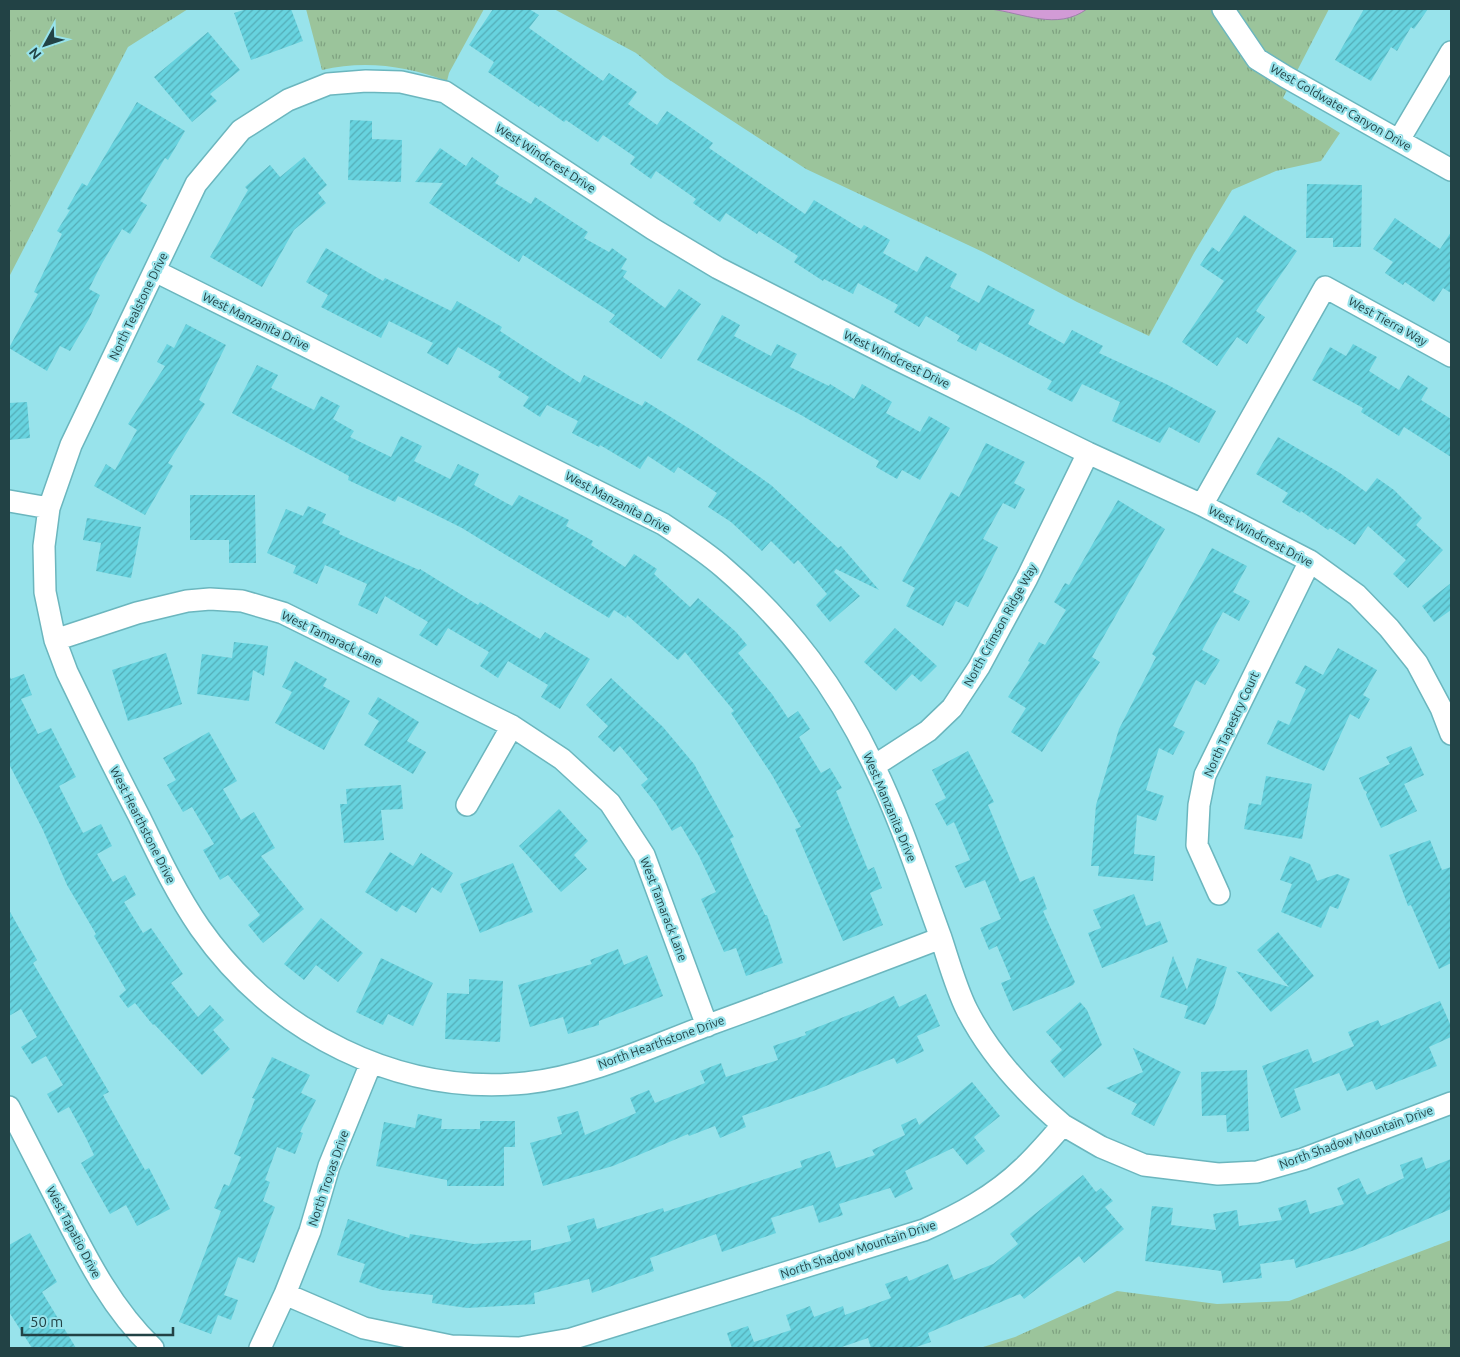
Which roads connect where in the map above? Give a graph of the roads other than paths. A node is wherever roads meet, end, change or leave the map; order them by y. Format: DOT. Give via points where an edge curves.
graph roads {
  1 [pos="1222,9"];
  2 [pos="1451,52"];
  3 [pos="288,100"];
  4 [pos="1399,140"];
  5 [pos="1451,170"];
  6 [pos="155,271"];
  7 [pos="1451,356"];
  8 [pos="1088,453"];
  9 [pos="9,501"];
  10 [pos="1202,505"];
  11 [pos="49,508"];
  12 [pos="1310,561"];
  13 [pos="55,640"];
  14 [pos="512,726"];
  15 [pos="1451,734"];
  16 [pos="874,766"];
  17 [pos="467,805"];
  18 [pos="1219,894"];
  19 [pos="941,938"];
  20 [pos="707,1026"];
  21 [pos="371,1064"];
  22 [pos="1451,1103"];
  23 [pos="9,1107"];
  24 [pos="1063,1125"];
  25 [pos="285,1294"];
  26 [pos="153,1348"];
  27 [pos="260,1348"];
  1 -- 4 [label="street, West Goldwater Canyon Drive" via="1257,59"];
  2 -- 4 [label="street"];
  3 -- 6 [label="street, North Tealstone Drive" via="241,130 196,184"];
  3 -- 8 [label="street, West Windcrest Drive" via="328,84 366,80 401,82 446,92 653,229 718,268 896,360"];
  4 -- 5 [label="street, West Goldwater Canyon Drive"];
  6 -- 11 [label="street, North Tealstone Drive" via="71,445"];
  6 -- 16 [label="street, West Manzanita Drive" via="664,524 724,568 776,617 815,664"];
  7 -- 10 [label="street, West Tierra Way" via="1325,287"];
  8 -- 10 [label="street, West Windcrest Drive"];
  8 -- 16 [label="street, North Crimson Ridge Way" via="1027,578 979,667 952,708 928,731"];
  9 -- 11 [label="street"];
  10 -- 12 [label="street, West Windcrest Drive"];
  11 -- 13 [label="street, West Hearthstone Drive" via="44,546 45,592"];
  12 -- 15 [label="street, West Windcrest Drive" via="1357,595 1390,628 1418,663"];
  12 -- 18 [label="street, North Tapestry Court" via="1205,775 1199,805 1197,845"];
  13 -- 14 [label="street, West Tamarack Lane" via="186,601 242,601 283,613"];
  13 -- 21 [label="street, West Hearthstone Drive" via="67,672 177,893 201,930 258,995 301,1028"];
  14 -- 17 [label="street"];
  14 -- 20 [label="street, West Tamarack Lane" via="562,759 610,803 644,855"];
  16 -- 19 [label="street, West Manzanita Drive" via="909,848"];
  19 -- 20 [label="street, North Hearthstone Drive"];
  19 -- 24 [label="street, West Manzanita Drive" via="966,1008 988,1046 1016,1082"];
  20 -- 21 [label="street, North Hearthstone Drive" via="626,1057 556,1078 527,1083 449,1082"];
  21 -- 25 [label="street, North Trovas Drive" via="329,1166 310,1231"];
  22 -- 24 [label="street, North Shadow Mountain Drive" via="1257,1172 1218,1174 1144,1166"];
  23 -- 26 [label="street, West Tapatio Drive" via="91,1267 116,1306"];
  24 -- 25 [label="street, North Shadow Mountain Drive" via="1024,1168 995,1191 959,1214 924,1230 571,1339 519,1348 451,1346 364,1328"];
  25 -- 27 [label="street"];
}
